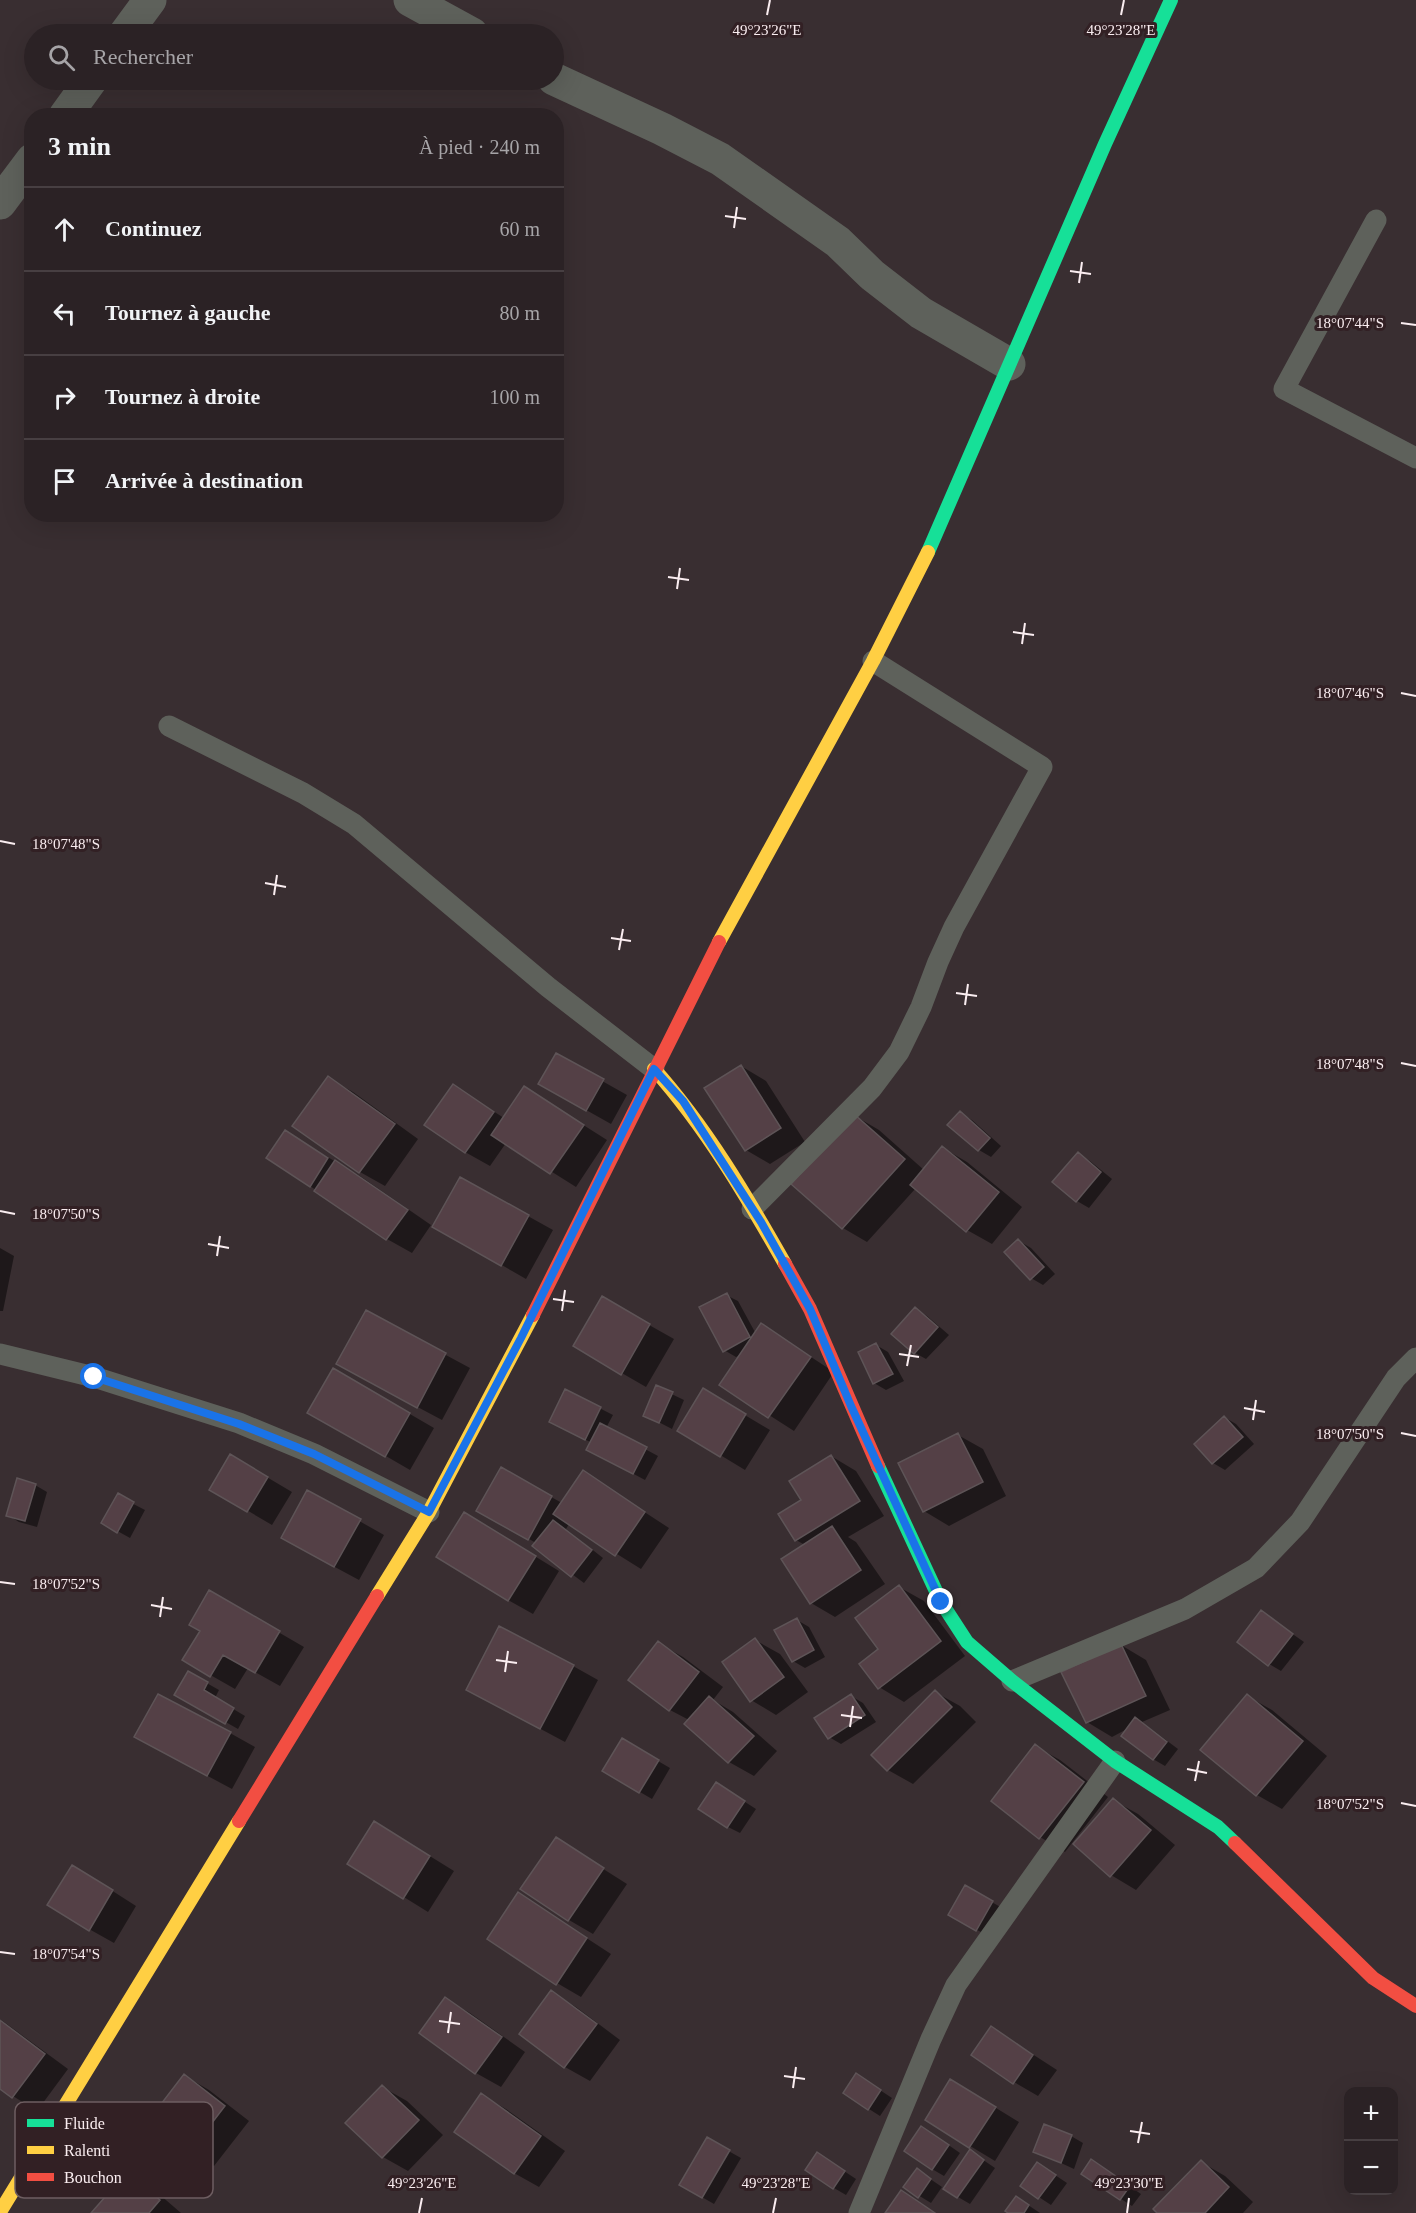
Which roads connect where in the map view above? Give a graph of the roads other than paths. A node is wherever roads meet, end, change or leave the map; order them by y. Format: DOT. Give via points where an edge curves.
graph roads {
  1 [pos="150,0"];
  2 [pos="410,0"];
  3 [pos="1171,0"];
  4 [pos="132,24"];
  5 [pos="454,24"];
  6 [pos="564,85"];
  7 [pos="84,90"];
  8 [pos="71,108"];
  9 [pos="24,171"];
  10 [pos="0,203"];
  11 [pos="1376,220"];
  12 [pos="1009,364"];
  13 [pos="1416,458"];
  14 [pos="873,661"];
  15 [pos="169,726"];
  16 [pos="654,1069"];
  17 [pos="752,1209"];
  18 [pos="0,1354"];
  19 [pos="1416,1358"];
  20 [pos="429,1512"];
  21 [pos="1012,1681"];
  22 [pos="1115,1761"];
  23 [pos="1416,2006"];
  24 [pos="67,2102"];
  25 [pos="15,2188"];
  26 [pos="0,2212"];
  27 [pos="859,2213"];
  1 -- 4 [label="street"];
  2 -- 5 [label="street"];
  3 -- 12 [label="street"];
  6 -- 12 [label="street" via="720,159 838,242 921,313"];
  7 -- 8 [label="street"];
  9 -- 10 [label="street"];
  11 -- 13 [label="lane" via="1284,388"];
  12 -- 14 [label="street" via="924,564"];
  14 -- 16 [label="street" via="723,934"];
  14 -- 17 [label="lane" via="1042,767 954,927 899,1052 872,1088"];
  15 -- 16 [label="lane" via="303,793 354,824 548,987"];
  16 -- 17 [label="street" via="683,1101"];
  16 -- 20 [label="street" via="521,1338"];
  17 -- 21 [label="street" via="810,1309 941,1602 967,1642"];
  18 -- 20 [label="lane" via="94,1377 239,1424 314,1454"];
  19 -- 21 [label="lane" via="1396,1378 1300,1522 1256,1568 1185,1609"];
  20 -- 24 [label="street"];
  21 -- 22 [label="street"];
  22 -- 23 [label="street" via="1218,1827 1374,1978"];
  22 -- 27 [label="lane" via="956,1985"];
  25 -- 26 [label="street"];
}
